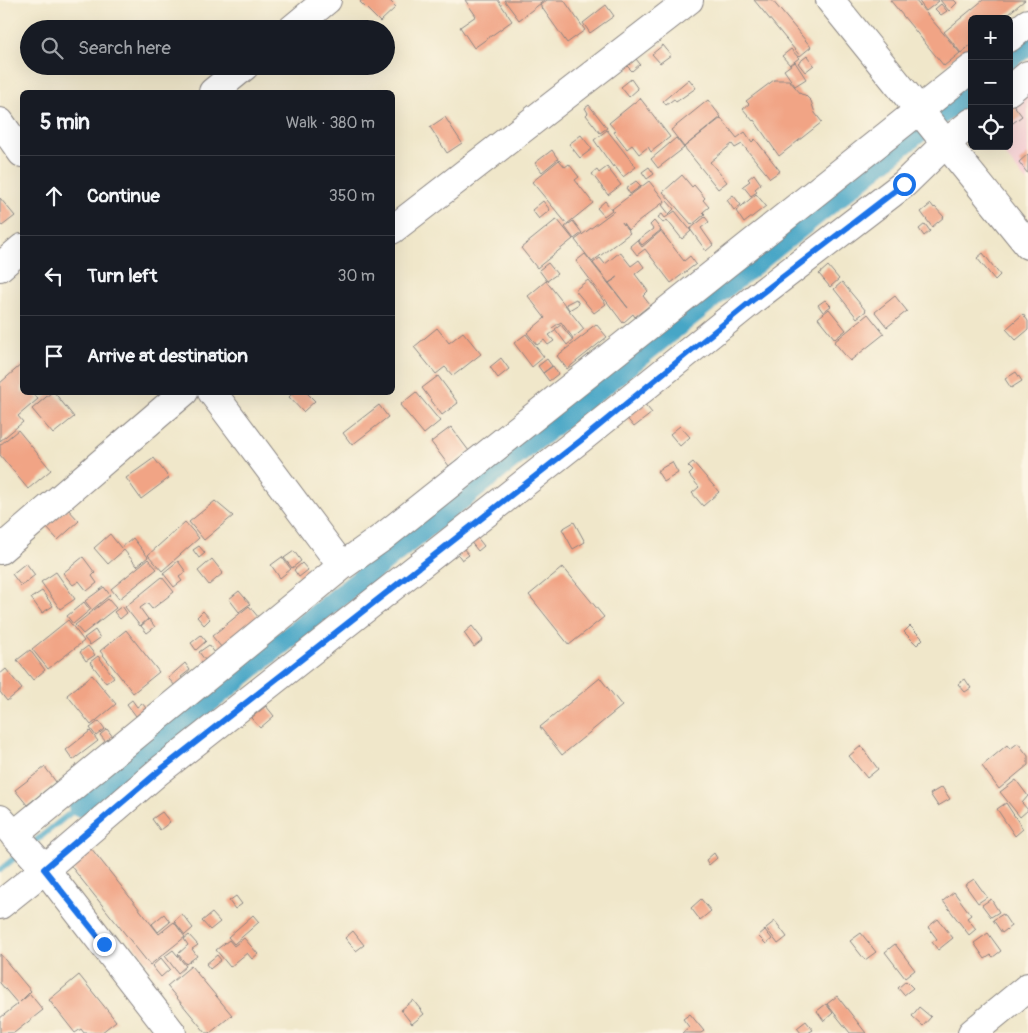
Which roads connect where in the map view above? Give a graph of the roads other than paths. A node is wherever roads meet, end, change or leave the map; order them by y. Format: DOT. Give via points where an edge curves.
graph roads {
  1 [pos="327,0"];
  2 [pos="690,0"];
  3 [pos="830,0"];
  4 [pos="303,20"];
  5 [pos="1028,24"];
  6 [pos="1013,35"];
  7 [pos="968,71"];
  8 [pos="234,75"];
  9 [pos="1028,76"];
  10 [pos="1013,88"];
  11 [pos="215,90"];
  12 [pos="920,111"];
  13 [pos="0,122"];
  14 [pos="968,124"];
  15 [pos="943,138"];
  16 [pos="20,150"];
  17 [pos="395,228"];
  18 [pos="1028,244"];
  19 [pos="20,250"];
  20 [pos="0,267"];
  21 [pos="181,395"];
  22 [pos="214,395"];
  23 [pos="0,550"];
  24 [pos="342,566"];
  25 [pos="11,832"];
  26 [pos="40,865"];
  27 [pos="0,905"];
  28 [pos="1028,987"];
  29 [pos="172,1033"];
  30 [pos="972,1033"];
  1 -- 4 [label="street"];
  2 -- 17 [label="street"];
  3 -- 12 [label="street"];
  5 -- 6 [label="street"];
  7 -- 12 [label="street"];
  8 -- 11 [label="street"];
  9 -- 10 [label="street"];
  12 -- 15 [label="street"];
  12 -- 24 [label="street" via="383,537"];
  13 -- 16 [label="street"];
  14 -- 15 [label="street"];
  15 -- 18 [label="street"];
  15 -- 26 [label="street" via="904,184 754,299 584,438"];
  19 -- 20 [label="street"];
  21 -- 23 [label="street"];
  22 -- 24 [label="street"];
  24 -- 25 [label="street"];
  25 -- 26 [label="street"];
  26 -- 27 [label="street"];
  26 -- 29 [label="street"];
  28 -- 30 [label="street"];
}
